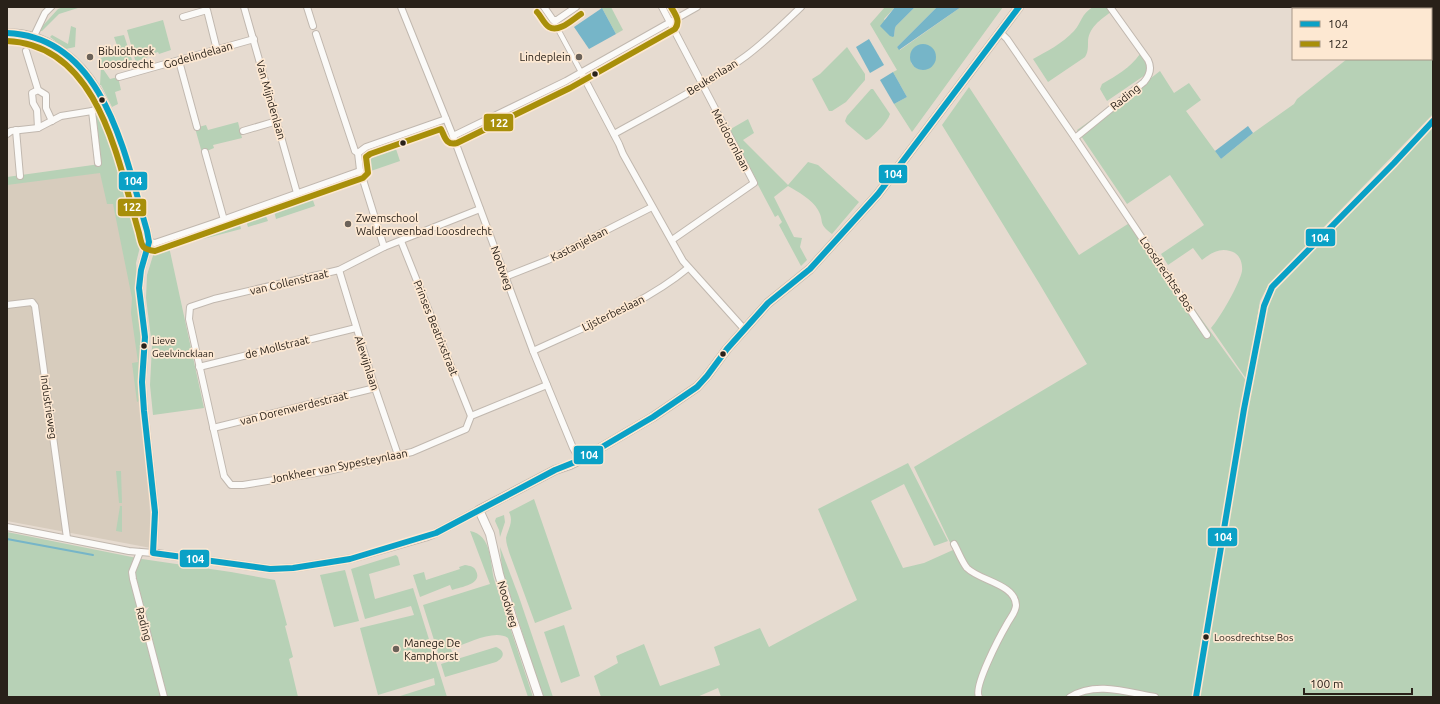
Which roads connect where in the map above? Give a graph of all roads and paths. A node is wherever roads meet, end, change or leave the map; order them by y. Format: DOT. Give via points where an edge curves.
graph roads {
  1 [pos="51,7"];
  2 [pos="244,7"];
  3 [pos="307,7"];
  4 [pos="401,7"];
  5 [pos="544,7"];
  6 [pos="576,7"];
  7 [pos="662,7"];
  8 [pos="697,7"];
  9 [pos="801,7"];
  10 [pos="1019,7"];
  11 [pos="1110,7"];
  12 [pos="183,17"];
  13 [pos="553,20"];
  14 [pos="670,22"];
  15 [pos="313,26"];
  16 [pos="1001,32"];
  17 [pos="7,33"];
  18 [pos="316,34"];
  19 [pos="34,36"];
  20 [pos="254,39"];
  21 [pos="217,50"];
  22 [pos="26,51"];
  23 [pos="178,60"];
  24 [pos="581,72"];
  25 [pos="119,77"];
  26 [pos="702,85"];
  27 [pos="38,90"];
  28 [pos="105,105"];
  29 [pos="92,111"];
  30 [pos="446,119"];
  31 [pos="52,121"];
  32 [pos="277,121"];
  33 [pos="1433,121"];
  34 [pos="197,127"];
  35 [pos="38,128"];
  36 [pos="16,130"];
  37 [pos="243,131"];
  38 [pos="7,134"];
  39 [pos="614,134"];
  40 [pos="453,136"];
  41 [pos="1075,138"];
  42 [pos="205,152"];
  43 [pos="358,153"];
  44 [pos="98,163"];
  45 [pos="360,171"];
  46 [pos="20,176"];
  47 [pos="297,194"];
  48 [pos="652,207"];
  49 [pos="480,209"];
  50 [pos="224,220"];
  51 [pos="672,240"];
  52 [pos="401,241"];
  53 [pos="149,242"];
  54 [pos="384,247"];
  55 [pos="688,268"];
  56 [pos="339,270"];
  57 [pos="505,277"];
  58 [pos="7,305"];
  59 [pos="356,328"];
  60 [pos="745,330"];
  61 [pos="1207,335"];
  62 [pos="533,351"];
  63 [pos="199,367"];
  64 [pos="547,385"];
  65 [pos="375,388"];
  66 [pos="471,416"];
  67 [pos="213,428"];
  68 [pos="398,455"];
  69 [pos="580,460"];
  70 [pos="479,510"];
  71 [pos="7,527"];
  72 [pos="67,538"];
  73 [pos="954,544"];
  74 [pos="140,552"];
  75 [pos="153,553"];
  76 [pos="164,697"];
  77 [pos="539,697"];
  78 [pos="979,697"];
  79 [pos="1070,697"];
  80 [pos="1155,697"];
  81 [pos="1196,697"];
  1 -- 19 [label="street" via="45,13"];
  2 -- 20 [label="street, Van Mijndenlaan"];
  3 -- 15 [label="street"];
  4 -- 30 [label="street, Nootweg"];
  5 -- 13 [label="street"];
  6 -- 13 [label="street"];
  7 -- 14 [label="street, Meidoornlaan"];
  8 -- 14 [label="street"];
  9 -- 26 [label="street, Beukenlaan" via="775,33 746,56"];
  10 -- 16 [label="main road"];
  11 -- 41 [label="street, Rading" via="1148,60 1149,74 1144,82"];
  12 -- 21 [label="street" via="207,10"];
  13 -- 24 [label="street"];
  14 -- 24 [label="street"];
  14 -- 26 [label="street, Meidoornlaan"];
  16 -- 41 [label="street"];
  16 -- 60 [label="main road" via="878,194 810,269 768,303"];
  17 -- 19 [label="street"];
  18 -- 43 [label="street" via="355,151"];
  19 -- 28 [label="street" via="70,57 98,90"];
  20 -- 21 [label="street, Godelindelaan"];
  20 -- 32 [label="street, Van Mijndenlaan"];
  21 -- 23 [label="street, Godelindelaan"];
  22 -- 27 [label="street"];
  23 -- 25 [label="street, Godelindelaan"];
  23 -- 34 [label="street"];
  24 -- 39 [label="street"];
  24 -- 40 [label="street"];
  26 -- 39 [label="street, Beukenlaan"];
  26 -- 51 [label="street, Meidoornlaan" via="754,183"];
  27 -- 31 [label="street" via="46,94 46,108"];
  27 -- 35 [label="street" via="32,93 32,103 37,110"];
  28 -- 29 [label="street"];
  28 -- 53 [label="street" via="120,144"];
  29 -- 31 [label="street" via="61,116"];
  29 -- 44 [label="street"];
  30 -- 40 [label="street, Nootweg"];
  30 -- 43 [label="street" via="366,147"];
  31 -- 35 [label="street"];
  32 -- 37 [label="street"];
  32 -- 47 [label="street, Van Mijndenlaan"];
  33 -- 81 [label="street" via="1272,287 1264,306 1244,409"];
  35 -- 36 [label="street"];
  36 -- 38 [label="street"];
  36 -- 46 [label="street"];
  39 -- 48 [label="street"];
  40 -- 49 [label="street, Nootweg"];
  41 -- 61 [label="street, Loosdrechtse Bos"];
  42 -- 50 [label="street"];
  43 -- 45 [label="street"];
  45 -- 47 [label="street"];
  45 -- 54 [label="street"];
  47 -- 50 [label="street"];
  48 -- 51 [label="street"];
  48 -- 57 [label="street, Kastanjelaan" via="548,260"];
  49 -- 52 [label="street, van Collenstraat"];
  49 -- 57 [label="street, Nootweg"];
  50 -- 53 [label="street"];
  51 -- 55 [label="street"];
  52 -- 54 [label="street, van Collenstraat"];
  52 -- 66 [label="street, Prinses Beatrixstraat"];
  53 -- 75 [label="street" via="139,288 145,337 142,382 144,411 155,512"];
  54 -- 56 [label="street, van Collenstraat"];
  55 -- 60 [label="street"];
  55 -- 62 [label="street, Lijsterbeslaan" via="636,302"];
  56 -- 59 [label="street, Alewijnlaan"];
  56 -- 63 [label="street, van Collenstraat" via="190,307 189,319"];
  57 -- 62 [label="street, Nootweg"];
  58 -- 72 [label="street, Industrieweg" via="32,302 35,306"];
  59 -- 63 [label="street, de Mollstraat"];
  59 -- 65 [label="street, Alewijnlaan"];
  60 -- 69 [label="main road" via="696,387 653,417"];
  62 -- 64 [label="street, Nootweg"];
  63 -- 67 [label="street"];
  64 -- 66 [label="street"];
  64 -- 69 [label="street, Nootweg"];
  65 -- 67 [label="street, van Dorenwerdestraat"];
  65 -- 68 [label="street, Alewijnlaan"];
  66 -- 68 [label="street, Jonkheer van Sypesteynlaan" via="466,429 412,452"];
  67 -- 68 [label="street, Jonkheer van Sypesteynlaan" via="224,476 231,485 328,471"];
  69 -- 70 [label="main road" via="555,470"];
  70 -- 75 [label="street" via="426,537 350,559 293,568 270,569"];
  70 -- 77 [label="main road, Noodweg" via="490,534 499,574"];
  71 -- 72 [label="street"];
  72 -- 74 [label="street"];
  73 -- 78 [label="street" via="967,568 1011,592 1016,604 1016,609 983,674 977,690"];
  74 -- 75 [label="street"];
  74 -- 76 [label="street, Rading" via="132,572 133,579"];
  79 -- 80 [label="street" via="1086,689 1112,689"];
}
